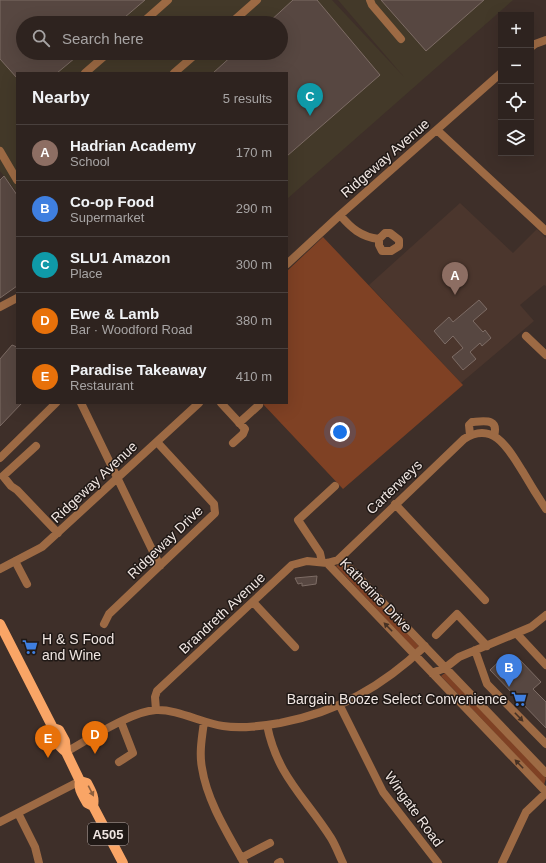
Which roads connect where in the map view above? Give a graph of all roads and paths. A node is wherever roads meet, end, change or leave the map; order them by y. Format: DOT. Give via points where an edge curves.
graph roads {
  1 [pos="168,0"];
  2 [pos="257,0"];
  3 [pos="370,0"];
  4 [pos="150,16"];
  5 [pos="239,16"];
  6 [pos="401,39"];
  7 [pos="546,40"];
  8 [pos="534,45"];
  9 [pos="100,60"];
  10 [pos="189,60"];
  11 [pos="86,72"];
  12 [pos="175,72"];
  13 [pos="498,76"];
  14 [pos="437,130"];
  15 [pos="0,151"];
  16 [pos="16,178"];
  17 [pos="340,215"];
  18 [pos="546,231"];
  19 [pos="379,239"];
  20 [pos="288,263"];
  21 [pos="16,299"];
  22 [pos="0,307"];
  23 [pos="526,336"];
  24 [pos="546,354"];
  25 [pos="55,404"];
  26 [pos="81,404"];
  27 [pos="197,404"];
  28 [pos="222,404"];
  29 [pos="260,405"];
  30 [pos="242,426"];
  31 [pos="470,435"];
  32 [pos="494,436"];
  33 [pos="157,442"];
  34 [pos="233,443"];
  35 [pos="36,446"];
  36 [pos="1,456"];
  37 [pos="117,478"];
  38 [pos="335,486"];
  39 [pos="395,504"];
  40 [pos="546,509"];
  41 [pos="58,534"];
  42 [pos="338,560"];
  43 [pos="15,561"];
  44 [pos="325,562"];
  45 [pos="160,566"];
  46 [pos="0,568"];
  47 [pos="27,584"];
  48 [pos="486,600"];
  49 [pos="253,602"];
  50 [pos="546,615"];
  51 [pos="0,624"];
  52 [pos="104,624"];
  53 [pos="517,634"];
  54 [pos="436,635"];
  55 [pos="425,646"];
  56 [pos="487,646"];
  57 [pos="295,647"];
  58 [pos="475,650"];
  59 [pos="415,655"];
  60 [pos="546,665"];
  61 [pos="445,668"];
  62 [pos="432,673"];
  63 [pos="340,706"];
  64 [pos="156,710"];
  65 [pos="121,722"];
  66 [pos="204,722"];
  67 [pos="267,725"];
  68 [pos="546,744"];
  69 [pos="66,752"];
  70 [pos="119,762"];
  71 [pos="546,773"];
  72 [pos="80,781"];
  73 [pos="546,792"];
  74 [pos="18,813"];
  75 [pos="0,822"];
  76 [pos="270,843"];
  77 [pos="243,860"];
  78 [pos="39,863"];
  79 [pos="123,863"];
  80 [pos="343,863"];
  81 [pos="438,863"];
  82 [pos="502,863"];
  1 -- 4 [label="street"];
  2 -- 5 [label="street"];
  3 -- 6 [label="street"];
  7 -- 8 [label="street"];
  9 -- 11 [label="street"];
  10 -- 12 [label="street"];
  13 -- 14 [label="street, Ridgeway Avenue"];
  14 -- 17 [label="street, Ridgeway Avenue"];
  14 -- 18 [label="street"];
  15 -- 16 [label="street"];
  17 -- 19 [label="street" via="360,234"];
  17 -- 20 [label="street, Ridgeway Avenue"];
  21 -- 22 [label="street"];
  23 -- 24 [label="street"];
  25 -- 36 [label="street"];
  26 -- 37 [label="street"];
  27 -- 33 [label="street, Ridgeway Avenue"];
  28 -- 30 [label="street"];
  29 -- 30 [label="street" via="249,414"];
  30 -- 34 [label="street" via="243,434"];
  31 -- 32 [label="street"];
  31 -- 32 [label="street, Carterweys" via="469,425 472,422 490,422 496,429"];
  31 -- 39 [label="street, Carterweys"];
  32 -- 40 [label="street, Carterweys" via="506,445"];
  33 -- 37 [label="street, Ridgeway Avenue"];
  33 -- 45 [label="street, Ridgeway Drive" via="214,504 215,509 215,513"];
  35 -- 41 [label="street" via="3,476"];
  37 -- 41 [label="street, Ridgeway Avenue"];
  37 -- 45 [label="street"];
  38 -- 44 [label="street" via="298,520"];
  39 -- 42 [label="street, Carterweys"];
  39 -- 48 [label="street"];
  41 -- 43 [label="street, Ridgeway Avenue" via="42,547"];
  42 -- 44 [label="street, Katherine Drive"];
  42 -- 55 [label="street, Katherine Drive" via="346,564"];
  43 -- 46 [label="street, Ridgeway Avenue"];
  43 -- 47 [label="street"];
  44 -- 49 [label="street, Brandreth Avenue" via="308,561 292,565"];
  59 -- 44 [label="street, Katherine Drive, one-way"];
  45 -- 52 [label="street, Ridgeway Drive" via="110,614"];
  49 -- 57 [label="street"];
  49 -- 64 [label="street, Brandreth Avenue" via="157,691"];
  50 -- 53 [label="street"];
  51 -- 69 [label="main road, A505" via="53,728 59,730 65,741"];
  53 -- 56 [label="street"];
  53 -- 60 [label="street"];
  54 -- 56 [label="street" via="457,614"];
  55 -- 59 [label="street"];
  55 -- 61 [label="street, Katherine Drive"];
  56 -- 58 [label="street"];
  58 -- 61 [label="street" via="459,657"];
  58 -- 68 [label="street, one-way" via="487,684"];
  59 -- 62 [label="street, Katherine Drive"];
  59 -- 63 [label="street" via="360,696"];
  61 -- 62 [label="street"];
  61 -- 71 [label="street, Katherine Drive"];
  73 -- 62 [label="street, Katherine Drive, one-way"];
  63 -- 67 [label="street" via="323,713"];
  63 -- 81 [label="street, Wingate Road" via="383,792"];
  64 -- 65 [label="street" via="143,712"];
  64 -- 66 [label="street"];
  65 -- 69 [label="street"];
  65 -- 70 [label="street" via="133,753"];
  66 -- 67 [label="street" via="224,726"];
  66 -- 77 [label="street" via="201,740 202,768 210,796"];
  67 -- 80 [label="street" via="271,745 287,778 331,838"];
  69 -- 72 [label="main road, A505"];
  72 -- 74 [label="street"];
  72 -- 79 [label="main road, A505" via="80,791 87,803 93,806"];
  73 -- 82 [label="street" via="526,812"];
  74 -- 75 [label="street"];
  74 -- 78 [label="street" via="35,847"];
  76 -- 77 [label="street"];
}
